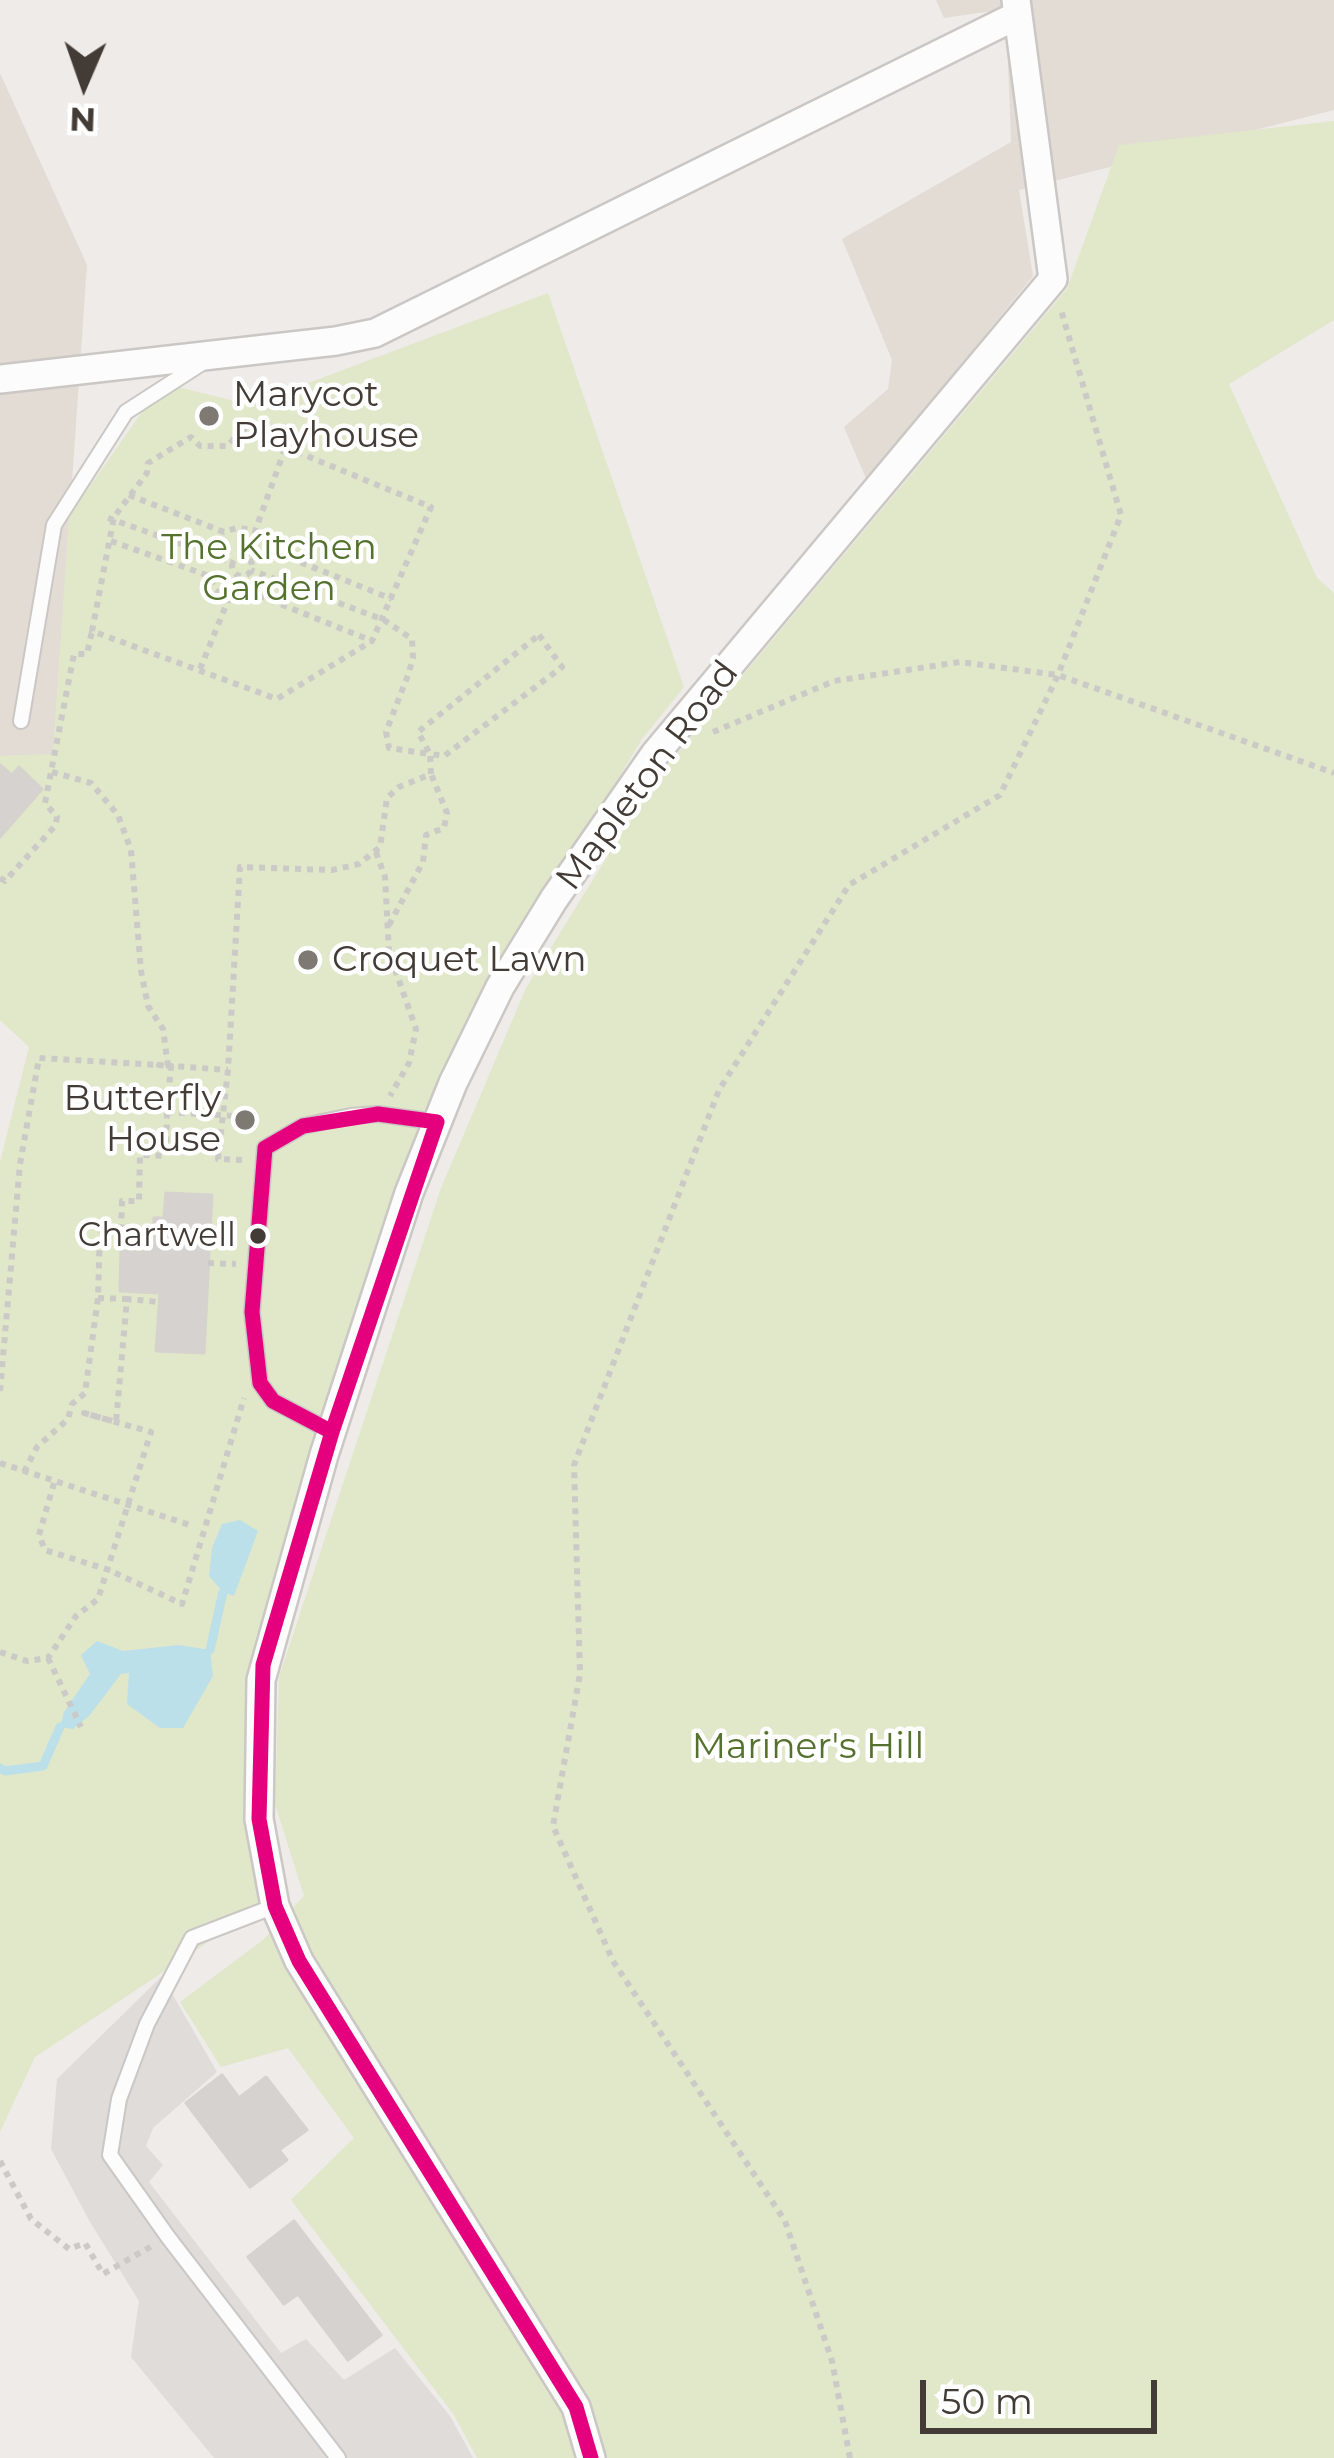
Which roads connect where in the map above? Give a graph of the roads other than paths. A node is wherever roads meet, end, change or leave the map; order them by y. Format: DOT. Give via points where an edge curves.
graph roads {
  1 [pos="1016,8"];
  2 [pos="217,353"];
  3 [pos="0,380"];
  4 [pos="21,721"];
  5 [pos="436,1122"];
  6 [pos="332,1432"];
  7 [pos="274,1906"];
  8 [pos="338,2458"];
  9 [pos="591,2458"];
  1 -- 2 [label="street" via="375,333"];
  1 -- 5 [label="street, Mapleton Road" via="1052,279 656,754 520,952"];
  2 -- 3 [label="street"];
  2 -- 4 [label="lane" via="126,412 54,525"];
  5 -- 6 [label="street, Mapleton Road"];
  5 -- 6 [label="lane" via="378,1114 304,1126 265,1148 252,1312 260,1383 273,1401"];
  6 -- 7 [label="street, Mapleton Road" via="260,1680 259,1819"];
  7 -- 8 [label="lane" via="192,1938 118,2098 110,2155"];
  7 -- 9 [label="street, Mapleton Road" via="298,1961 576,2407"];
}
